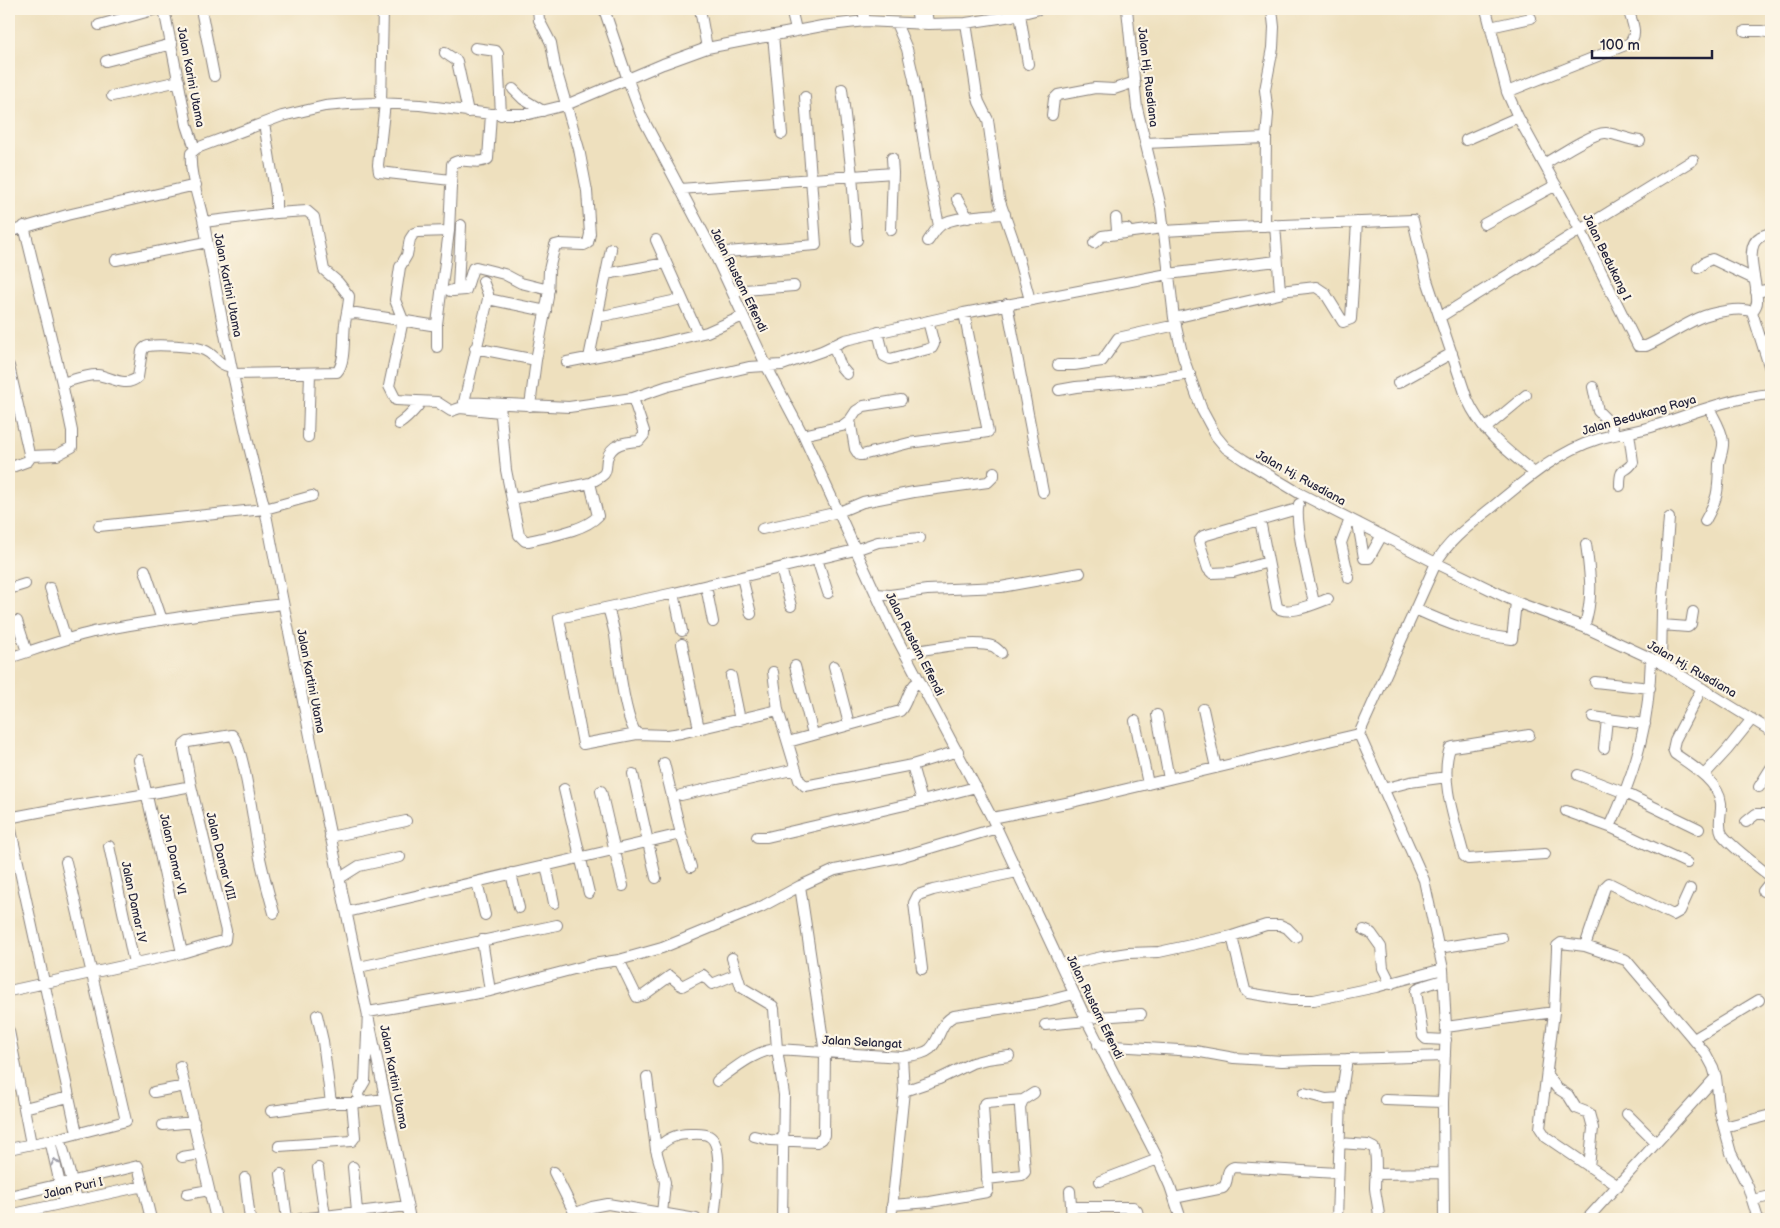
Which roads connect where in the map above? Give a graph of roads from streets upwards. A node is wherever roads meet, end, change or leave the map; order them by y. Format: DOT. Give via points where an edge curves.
graph roads {
  1 [pos="157,9"];
  2 [pos="164,9"];
  3 [pos="202,9"];
  4 [pos="383,9"];
  5 [pos="538,9"];
  6 [pos="604,9"];
  7 [pos="700,9"];
  8 [pos="791,9"];
  9 [pos="863,9"];
  10 [pos="916,9"];
  11 [pos="926,9"];
  12 [pos="1127,9"];
  13 [pos="1272,9"];
  14 [pos="1486,9"];
  15 [pos="1628,9"];
  16 [pos="1029,11"];
  17 [pos="1531,18"];
  18 [pos="865,21"];
  19 [pos="898,23"];
  20 [pos="966,23"];
  21 [pos="921,24"];
  22 [pos="99,25"];
  23 [pos="1490,27"];
  24 [pos="796,30"];
  25 [pos="1745,31"];
  26 [pos="1771,32"];
  27 [pos="773,34"];
  28 [pos="172,44"];
  29 [pos="475,48"];
  30 [pos="708,48"];
  31 [pos="445,53"];
  32 [pos="106,61"];
  33 [pos="1028,64"];
  34 [pos="214,76"];
  35 [pos="628,80"];
  36 [pos="179,81"];
  37 [pos="1135,82"];
  38 [pos="513,89"];
  39 [pos="842,89"];
  40 [pos="1507,92"];
  41 [pos="112,96"];
  42 [pos="805,97"];
  43 [pos="383,103"];
  44 [pos="566,105"];
  45 [pos="543,111"];
  46 [pos="468,112"];
  47 [pos="496,115"];
  48 [pos="1052,115"];
  49 [pos="1518,117"];
  50 [pos="264,123"];
  51 [pos="782,134"];
  52 [pos="1266,138"];
  53 [pos="1466,140"];
  54 [pos="1640,141"];
  55 [pos="1145,143"];
  56 [pos="195,149"];
  57 [pos="892,158"];
  58 [pos="1694,160"];
  59 [pos="1544,164"];
  60 [pos="893,173"];
  61 [pos="852,176"];
  62 [pos="451,180"];
  63 [pos="811,180"];
  64 [pos="196,185"];
  65 [pos="1556,186"];
  66 [pos="680,189"];
  67 [pos="957,199"];
  68 [pos="276,213"];
  69 [pos="1005,214"];
  70 [pos="968,218"];
  71 [pos="1116,218"];
  72 [pos="204,222"];
  73 [pos="1357,222"];
  74 [pos="946,223"];
  75 [pos="1484,224"];
  76 [pos="461,225"];
  77 [pos="24,226"];
  78 [pos="1270,226"];
  79 [pos="1163,228"];
  80 [pos="891,230"];
  81 [pos="449,231"];
  82 [pos="1581,231"];
  83 [pos="9,232"];
  84 [pos="1771,233"];
  85 [pos="656,240"];
  86 [pos="856,240"];
  87 [pos="928,241"];
  88 [pos="207,242"];
  89 [pos="1094,243"];
  90 [pos="611,249"];
  91 [pos="714,253"];
  92 [pos="116,260"];
  93 [pos="1277,261"];
  94 [pos="666,262"];
  95 [pos="1698,268"];
  96 [pos="606,274"];
  97 [pos="1168,274"];
  98 [pos="1754,279"];
  99 [pos="483,281"];
  100 [pos="794,286"];
  101 [pos="1771,289"];
  102 [pos="442,290"];
  103 [pos="549,290"];
  104 [pos="453,291"];
  105 [pos="732,291"];
  106 [pos="1280,291"];
  107 [pos="1756,292"];
  108 [pos="488,299"];
  109 [pos="682,299"];
  110 [pos="1030,300"];
  111 [pos="1007,304"];
  112 [pos="546,311"];
  113 [pos="967,312"];
  114 [pos="1752,312"];
  115 [pos="743,316"];
  116 [pos="346,317"];
  117 [pos="598,317"];
  118 [pos="1440,317"];
  119 [pos="403,320"];
  120 [pos="928,321"];
  121 [pos="1175,321"];
  122 [pos="437,324"];
  123 [pos="878,332"];
  124 [pos="698,334"];
  125 [pos="833,345"];
  126 [pos="437,347"];
  127 [pos="476,348"];
  128 [pos="1452,353"];
  129 [pos="589,358"];
  130 [pos="536,360"];
  131 [pos="567,362"];
  132 [pos="1058,364"];
  133 [pos="9,366"];
  134 [pos="767,367"];
  135 [pos="231,371"];
  136 [pos="1771,372"];
  137 [pos="310,373"];
  138 [pos="847,374"];
  139 [pos="1190,374"];
  140 [pos="62,383"];
  141 [pos="1398,383"];
  142 [pos="1593,387"];
  143 [pos="1059,390"];
  144 [pos="1771,394"];
  145 [pos="1526,395"];
  146 [pos="633,398"];
  147 [pos="901,400"];
  148 [pos="417,402"];
  149 [pos="530,406"];
  150 [pos="500,408"];
  151 [pos="1709,408"];
  152 [pos="850,420"];
  153 [pos="400,424"];
  154 [pos="1485,429"];
  155 [pos="1629,433"];
  156 [pos="803,435"];
  157 [pos="1614,436"];
  158 [pos="308,437"];
  159 [pos="30,456"];
  160 [pos="9,468"];
  161 [pos="994,472"];
  162 [pos="1534,473"];
  163 [pos="590,483"];
  164 [pos="1620,486"];
  165 [pos="1043,492"];
  166 [pos="1304,495"];
  167 [pos="312,496"];
  168 [pos="512,500"];
  169 [pos="265,509"];
  170 [pos="1297,509"];
  171 [pos="839,512"];
  172 [pos="1669,518"];
  173 [pos="1260,520"];
  174 [pos="1354,521"];
  175 [pos="1705,521"];
  176 [pos="99,526"];
  177 [pos="762,529"];
  178 [pos="1382,535"];
  179 [pos="920,538"];
  180 [pos="1586,544"];
  181 [pos="856,550"];
  182 [pos="817,559"];
  183 [pos="1268,562"];
  184 [pos="1436,563"];
  185 [pos="781,568"];
  186 [pos="145,570"];
  187 [pos="1080,574"];
  188 [pos="742,577"];
  189 [pos="1349,578"];
  190 [pos="25,584"];
  191 [pos="706,586"];
  192 [pos="9,588"];
  193 [pos="50,588"];
  194 [pos="674,593"];
  195 [pos="828,593"];
  196 [pos="876,594"];
  197 [pos="1328,599"];
  198 [pos="1516,602"];
  199 [pos="1314,603"];
  200 [pos="283,604"];
  201 [pos="791,606"];
  202 [pos="608,608"];
  203 [pos="1415,609"];
  204 [pos="1693,612"];
  205 [pos="751,614"];
  206 [pos="162,620"];
  207 [pos="17,621"];
  208 [pos="713,622"];
  209 [pos="1662,625"];
  210 [pos="1584,627"];
  211 [pos="682,631"];
  212 [pos="66,639"];
  213 [pos="682,644"];
  214 [pos="27,652"];
  215 [pos="1001,653"];
  216 [pos="905,654"];
  217 [pos="9,658"];
  218 [pos="1651,658"];
  219 [pos="1661,663"];
  220 [pos="794,666"];
  221 [pos="834,666"];
  222 [pos="773,672"];
  223 [pos="731,676"];
  224 [pos="919,681"];
  225 [pos="1595,682"];
  226 [pos="1650,688"];
  227 [pos="1702,688"];
  228 [pos="1203,709"];
  229 [pos="778,710"];
  230 [pos="1157,715"];
  231 [pos="1593,717"];
  232 [pos="1606,719"];
  233 [pos="1752,719"];
  234 [pos="740,720"];
  235 [pos="1135,721"];
  236 [pos="849,724"];
  237 [pos="1645,724"];
  238 [pos="699,729"];
  239 [pos="1771,731"];
  240 [pos="637,734"];
  241 [pos="813,734"];
  242 [pos="1360,734"];
  243 [pos="1529,735"];
  244 [pos="788,742"];
  245 [pos="1604,748"];
  246 [pos="958,751"];
  247 [pos="139,760"];
  248 [pos="664,763"];
  249 [pos="912,765"];
  250 [pos="1216,768"];
  251 [pos="1771,768"];
  252 [pos="796,769"];
  253 [pos="634,774"];
  254 [pos="1578,775"];
  255 [pos="1704,775"];
  256 [pos="1446,777"];
  257 [pos="1169,779"];
  258 [pos="1148,784"];
  259 [pos="191,786"];
  260 [pos="976,787"];
  261 [pos="1759,787"];
  262 [pos="1382,788"];
  263 [pos="564,789"];
  264 [pos="601,791"];
  265 [pos="1625,794"];
  266 [pos="147,795"];
  267 [pos="681,795"];
  268 [pos="922,801"];
  269 [pos="1566,811"];
  270 [pos="1771,818"];
  271 [pos="9,820"];
  272 [pos="406,821"];
  273 [pos="1746,822"];
  274 [pos="995,823"];
  275 [pos="1610,828"];
  276 [pos="1699,829"];
  277 [pos="681,834"];
  278 [pos="330,837"];
  279 [pos="757,837"];
  280 [pos="648,842"];
  281 [pos="110,846"];
  282 [pos="614,850"];
  283 [pos="1545,854"];
  284 [pos="400,857"];
  285 [pos="581,857"];
  286 [pos="66,862"];
  287 [pos="1687,863"];
  288 [pos="546,865"];
  289 [pos="691,867"];
  290 [pos="1016,872"];
  291 [pos="511,874"];
  292 [pos="1771,877"];
  293 [pos="340,878"];
  294 [pos="656,878"];
  295 [pos="1771,881"];
  296 [pos="477,882"];
  297 [pos="623,886"];
  298 [pos="800,886"];
  299 [pos="1690,890"];
  300 [pos="1763,892"];
  301 [pos="589,893"];
  302 [pos="554,903"];
  303 [pos="519,908"];
  304 [pos="347,912"];
  305 [pos="274,913"];
  306 [pos="485,916"];
  307 [pos="557,925"];
  308 [pos="1364,930"];
  309 [pos="1232,936"];
  310 [pos="1296,937"];
  311 [pos="1502,938"];
  312 [pos="482,940"];
  313 [pos="1585,946"];
  314 [pos="1438,948"];
  315 [pos="182,953"];
  316 [pos="732,958"];
  317 [pos="619,960"];
  318 [pos="134,963"];
  319 [pos="1062,966"];
  320 [pos="359,967"];
  321 [pos="922,968"];
  322 [pos="1443,969"];
  323 [pos="91,972"];
  324 [pos="737,974"];
  325 [pos="1444,980"];
  326 [pos="45,982"];
  327 [pos="1391,984"];
  328 [pos="9,991"];
  329 [pos="490,991"];
  330 [pos="1074,994"];
  331 [pos="1759,1000"];
  332 [pos="368,1012"];
  333 [pos="1554,1012"];
  334 [pos="1141,1014"];
  335 [pos="317,1015"];
  336 [pos="1086,1020"];
  337 [pos="1045,1025"];
  338 [pos="1446,1027"];
  339 [pos="9,1031"];
  340 [pos="1446,1040"];
  341 [pos="1694,1040"];
  342 [pos="1098,1045"];
  343 [pos="777,1049"];
  344 [pos="824,1053"];
  345 [pos="1009,1056"];
  346 [pos="1445,1056"];
  347 [pos="902,1058"];
  348 [pos="1347,1060"];
  349 [pos="180,1066"];
  350 [pos="1547,1075"];
  351 [pos="646,1077"];
  352 [pos="1716,1077"];
  353 [pos="718,1081"];
  354 [pos="185,1086"];
  355 [pos="904,1091"];
  356 [pos="154,1092"];
  357 [pos="1034,1093"];
  358 [pos="1304,1093"];
  359 [pos="69,1097"];
  360 [pos="1341,1098"];
  361 [pos="385,1099"];
  362 [pos="1023,1100"];
  363 [pos="1384,1100"];
  364 [pos="1443,1102"];
  365 [pos="331,1103"];
  366 [pos="355,1103"];
  367 [pos="24,1108"];
  368 [pos="271,1111"];
  369 [pos="1627,1114"];
  370 [pos="1771,1115"];
  371 [pos="194,1122"];
  372 [pos="163,1125"];
  373 [pos="1724,1127"];
  374 [pos="77,1133"];
  375 [pos="754,1136"];
  376 [pos="55,1139"];
  377 [pos="783,1141"];
  378 [pos="1339,1143"];
  379 [pos="31,1144"];
  380 [pos="1656,1144"];
  381 [pos="279,1146"];
  382 [pos="9,1150"];
  383 [pos="656,1150"];
  384 [pos="201,1154"];
  385 [pos="182,1157"];
  386 [pos="1158,1159"];
  387 [pos="352,1167"];
  388 [pos="1589,1167"];
  389 [pos="318,1168"];
  390 [pos="554,1172"];
  391 [pos="1337,1173"];
  392 [pos="1443,1173"];
  393 [pos="281,1174"];
  394 [pos="1375,1174"];
  395 [pos="245,1178"];
  396 [pos="987,1179"];
  397 [pos="1100,1181"];
  398 [pos="71,1182"];
  399 [pos="60,1184"];
  400 [pos="142,1186"];
  401 [pos="1618,1186"];
  402 [pos="209,1190"];
  403 [pos="1070,1191"];
  404 [pos="186,1194"];
  405 [pos="9,1196"];
  406 [pos="1771,1196"];
  407 [pos="1174,1198"];
  408 [pos="76,1199"];
  409 [pos="1753,1200"];
  410 [pos="64,1202"];
  411 [pos="892,1205"];
  412 [pos="407,1206"];
  413 [pos="1072,1207"];
  414 [pos="357,1212"];
  415 [pos="662,1214"];
  416 [pos="9,1215"];
  417 [pos="324,1216"];
  418 [pos="576,1216"];
  419 [pos="676,1218"];
  420 [pos="151,1219"];
  421 [pos="216,1219"];
  422 [pos="250,1219"];
  423 [pos="287,1219"];
  424 [pos="300,1219"];
  425 [pos="410,1219"];
  426 [pos="696,1219"];
  427 [pos="714,1219"];
  428 [pos="782,1219"];
  429 [pos="891,1219"];
  430 [pos="1072,1219"];
  431 [pos="1139,1219"];
  432 [pos="1181,1219"];
  433 [pos="1337,1219"];
  434 [pos="1379,1219"];
  435 [pos="1444,1219"];
  436 [pos="1587,1219"];
  437 [pos="1758,1219"];
  1 -- 22 [label="street"];
  2 -- 28 [label="street, Jalan Karini Utama"];
  3 -- 34 [label="street"];
  4 -- 43 [label="street"];
  5 -- 44 [label="street" via="539,20 551,43"];
  6 -- 35 [label="street, Jalan Rustam Effendi"];
  7 -- 30 [label="street"];
  8 -- 24 [label="street"];
  9 -- 18 [label="street"];
  10 -- 21 [label="street"];
  11 -- 21 [label="street"];
  12 -- 37 [label="street, Jalan Hj. Rusdiana"];
  13 -- 52 [label="street" via="1273,48 1265,90 1268,108"];
  14 -- 23 [label="street, Jalan Bedukang I"];
  15 -- 40 [label="street" via="1634,33 1628,44"];
  16 -- 20 [label="street"];
  16 -- 33 [label="street"];
  17 -- 23 [label="street"];
  18 -- 19 [label="street"];
  18 -- 24 [label="street"];
  19 -- 21 [label="street"];
  19 -- 74 [label="street" via="914,79 927,163"];
  20 -- 21 [label="street"];
  20 -- 69 [label="street" via="977,95 988,120 996,189"];
  23 -- 40 [label="street, Jalan Bedukang I"];
  24 -- 27 [label="street"];
  25 -- 26 [label="street"];
  27 -- 30 [label="street"];
  27 -- 51 [label="street"];
  28 -- 32 [label="street"];
  28 -- 36 [label="street, Jalan Karini Utama"];
  29 -- 47 [label="street" via="498,54"];
  30 -- 35 [label="street"];
  31 -- 46 [label="street" via="457,61"];
  35 -- 44 [label="street"];
  35 -- 66 [label="street, Jalan Rustam Effendi"];
  36 -- 41 [label="street"];
  36 -- 56 [label="street, Jalan Karini Utama"];
  37 -- 48 [label="street" via="1114,89 1095,88 1058,95 1054,99"];
  37 -- 55 [label="street, Jalan Hj. Rusdiana"];
  38 -- 45 [label="street"];
  39 -- 61 [label="street"];
  40 -- 49 [label="street, Jalan Bedukang I"];
  42 -- 63 [label="street"];
  43 -- 46 [label="street"];
  43 -- 50 [label="street" via="325,106"];
  43 -- 62 [label="street" via="379,172"];
  44 -- 45 [label="street"];
  44 -- 103 [label="street" via="587,191 590,234 584,246 555,245 549,270"];
  45 -- 47 [label="street"];
  46 -- 47 [label="street"];
  47 -- 62 [label="street" via="488,159 453,162"];
  49 -- 53 [label="street"];
  49 -- 59 [label="street, Jalan Bedukang I"];
  50 -- 56 [label="street"];
  50 -- 68 [label="street"];
  52 -- 55 [label="street"];
  52 -- 78 [label="street"];
  54 -- 59 [label="street" via="1600,133"];
  55 -- 79 [label="street, Jalan Hj. Rusdiana"];
  56 -- 64 [label="street, Jalan Kartini Utama" via="190,158"];
  57 -- 60 [label="street"];
  58 -- 82 [label="street"];
  59 -- 65 [label="street, Jalan Bedukang I"];
  60 -- 61 [label="street"];
  60 -- 80 [label="street"];
  61 -- 63 [label="street"];
  61 -- 86 [label="street"];
  62 -- 81 [label="street"];
  63 -- 66 [label="street"];
  63 -- 91 [label="street" via="816,245"];
  64 -- 72 [label="street, Jalan Kartini Utama"];
  64 -- 77 [label="street"];
  65 -- 75 [label="street"];
  65 -- 82 [label="street, Jalan Bedukang I"];
  66 -- 91 [label="street, Jalan Rustam Effendi"];
  67 -- 70 [label="street"];
  68 -- 72 [label="street"];
  68 -- 116 [label="street" via="307,211 314,217 324,270 349,296"];
  69 -- 70 [label="street"];
  69 -- 110 [label="street"];
  70 -- 74 [label="street"];
  71 -- 79 [label="street" via="1117,230"];
  72 -- 88 [label="street, Jalan Kartini Utama"];
  73 -- 78 [label="street"];
  73 -- 106 [label="street" via="1351,319 1342,321 1321,289"];
  73 -- 118 [label="street" via="1412,220"];
  74 -- 87 [label="street"];
  76 -- 104 [label="street" via="458,288"];
  77 -- 83 [label="street"];
  77 -- 140 [label="street"];
  78 -- 79 [label="street"];
  78 -- 93 [label="street"];
  79 -- 89 [label="street" via="1102,236"];
  79 -- 97 [label="street, Jalan Hj. Rusdiana"];
  81 -- 102 [label="street"];
  81 -- 119 [label="street" via="418,232 410,238 407,255 400,267 395,300"];
  82 -- 114 [label="street, Jalan Bedukang I" via="1640,347 1702,317 1733,310"];
  82 -- 118 [label="street"];
  84 -- 98 [label="street" via="1756,239 1752,248"];
  85 -- 94 [label="street"];
  88 -- 92 [label="street"];
  88 -- 135 [label="street, Jalan Kartini Utama"];
  90 -- 96 [label="street"];
  91 -- 105 [label="street, Jalan Rustam Effendi"];
  93 -- 97 [label="street"];
  93 -- 106 [label="street"];
  94 -- 96 [label="street"];
  94 -- 109 [label="street"];
  95 -- 98 [label="street" via="1712,259"];
  96 -- 117 [label="street"];
  97 -- 110 [label="street"];
  97 -- 121 [label="street, Jalan Hj. Rusdiana"];
  98 -- 107 [label="street"];
  99 -- 108 [label="street"];
  100 -- 105 [label="street"];
  101 -- 107 [label="street"];
  102 -- 104 [label="street"];
  102 -- 122 [label="street"];
  103 -- 104 [label="street" via="476,267 472,268 466,290"];
  103 -- 112 [label="street"];
  105 -- 115 [label="street, Jalan Rustam Effendi"];
  106 -- 121 [label="street" via="1279,294"];
  107 -- 114 [label="street" via="1757,301"];
  108 -- 112 [label="street"];
  108 -- 127 [label="street"];
  109 -- 117 [label="street"];
  109 -- 124 [label="street"];
  110 -- 111 [label="street"];
  111 -- 113 [label="street"];
  111 -- 165 [label="street"];
  112 -- 130 [label="street"];
  113 -- 120 [label="street"];
  113 -- 152 [label="street" via="988,432 909,443 862,455 855,449"];
  114 -- 136 [label="street"];
  115 -- 124 [label="street"];
  115 -- 134 [label="street, Jalan Rustam Effendi"];
  116 -- 119 [label="street" via="356,313"];
  116 -- 137 [label="street" via="340,369 333,373"];
  117 -- 129 [label="street"];
  118 -- 128 [label="street"];
  119 -- 122 [label="street" via="431,326"];
  119 -- 148 [label="street" via="389,386 396,400"];
  120 -- 123 [label="street"];
  120 -- 123 [label="street" via="934,344 932,348 890,359 884,356"];
  121 -- 132 [label="street" via="1118,338 1102,361 1074,366"];
  121 -- 139 [label="street, Jalan Hj. Rusdiana"];
  122 -- 126 [label="street"];
  123 -- 125 [label="street"];
  124 -- 129 [label="street"];
  125 -- 134 [label="street" via="782,365"];
  125 -- 138 [label="street"];
  127 -- 130 [label="street"];
  127 -- 150 [label="street" via="464,402"];
  128 -- 141 [label="street"];
  128 -- 154 [label="street" via="1473,411"];
  129 -- 131 [label="street"];
  130 -- 149 [label="street"];
  133 -- 159 [label="street"];
  134 -- 146 [label="street" via="749,367 668,386"];
  134 -- 156 [label="street, Jalan Rustam Effendi"];
  135 -- 137 [label="street"];
  135 -- 140 [label="street" via="206,350 153,346 142,351 138,377 132,382 97,375"];
  135 -- 169 [label="street, Jalan Kartini Utama"];
  137 -- 158 [label="street"];
  139 -- 143 [label="street"];
  139 -- 166 [label="street, Jalan Hj. Rusdiana" via="1208,424 1226,448"];
  140 -- 159 [label="street" via="72,447 57,455"];
  142 -- 157 [label="street" via="1598,411 1611,424"];
  144 -- 151 [label="street, Jalan Bedukang Raya"];
  145 -- 154 [label="street"];
  146 -- 149 [label="street" via="569,408"];
  146 -- 163 [label="street" via="644,436 639,441 614,447 606,470"];
  147 -- 152 [label="street" via="864,406"];
  148 -- 150 [label="street" via="437,402 451,411"];
  148 -- 153 [label="street" via="418,406"];
  149 -- 150 [label="street"];
  150 -- 168 [label="street"];
  151 -- 155 [label="street, Jalan Bedukang Raya"];
  151 -- 175 [label="street" via="1724,443 1717,498"];
  152 -- 156 [label="street" via="842,426"];
  154 -- 162 [label="street"];
  155 -- 157 [label="street, Jalan Bedukang Raya"];
  155 -- 164 [label="street" via="1633,462 1620,474"];
  156 -- 171 [label="street, Jalan Rustam Effendi"];
  157 -- 162 [label="street, Jalan Bedukang Raya" via="1581,445"];
  159 -- 160 [label="street" via="28,461"];
  161 -- 171 [label="street" via="988,482 863,502"];
  162 -- 184 [label="street, Jalan Bedukang Raya" via="1454,540"];
  163 -- 168 [label="street"];
  163 -- 168 [label="street" via="598,513 596,518 583,526 529,541 519,535"];
  166 -- 170 [label="street"];
  166 -- 174 [label="street, Jalan Hj. Rusdiana"];
  167 -- 169 [label="street"];
  169 -- 176 [label="street"];
  169 -- 200 [label="street, Jalan Kartini Utama"];
  170 -- 173 [label="street"];
  170 -- 199 [label="street"];
  171 -- 177 [label="street"];
  171 -- 181 [label="street, Jalan Rustam Effendi"];
  172 -- 209 [label="street"];
  173 -- 183 [label="street"];
  173 -- 183 [label="street" via="1202,536 1199,546 1208,569 1216,574"];
  174 -- 178 [label="street, Jalan Hj. Rusdiana"];
  174 -- 178 [label="street" via="1364,558 1368,558"];
  174 -- 189 [label="street" via="1341,543"];
  178 -- 184 [label="street, Jalan Hj. Rusdiana"];
  179 -- 181 [label="street" via="878,542"];
  180 -- 210 [label="street" via="1591,600"];
  181 -- 182 [label="street"];
  181 -- 196 [label="street, Jalan Rustam Effendi"];
  182 -- 185 [label="street"];
  182 -- 195 [label="street"];
  183 -- 199 [label="street" via="1280,610 1286,612"];
  184 -- 198 [label="street, Jalan Hj. Rusdiana"];
  184 -- 203 [label="street, Jalan Bedukang Raya"];
  185 -- 188 [label="street"];
  185 -- 201 [label="street"];
  186 -- 206 [label="street"];
  187 -- 196 [label="street" via="1002,587"];
  188 -- 191 [label="street"];
  188 -- 205 [label="street"];
  190 -- 192 [label="street"];
  191 -- 194 [label="street"];
  191 -- 208 [label="street"];
  193 -- 212 [label="street"];
  194 -- 202 [label="street"];
  194 -- 211 [label="street"];
  196 -- 216 [label="street, Jalan Rustam Effendi"];
  197 -- 199 [label="street"];
  198 -- 203 [label="street" via="1512,639 1486,636 1450,625"];
  198 -- 210 [label="street, Jalan Hj. Rusdiana"];
  200 -- 206 [label="street"];
  200 -- 278 [label="street, Jalan Kartini Utama"];
  202 -- 240 [label="street" via="630,724"];
  202 -- 240 [label="street" via="559,618 583,744"];
  203 -- 242 [label="street, Jalan Bedukang Raya"];
  204 -- 209 [label="street" via="1688,627"];
  206 -- 212 [label="street"];
  207 -- 214 [label="street"];
  209 -- 219 [label="street"];
  210 -- 218 [label="street, Jalan Hj. Rusdiana"];
  212 -- 214 [label="street"];
  213 -- 238 [label="street"];
  214 -- 217 [label="street"];
  215 -- 216 [label="street" via="994,646 971,644"];
  216 -- 224 [label="street, Jalan Rustam Effendi"];
  218 -- 219 [label="street, Jalan Hj. Rusdiana"];
  218 -- 226 [label="street"];
  219 -- 227 [label="street, Jalan Hj. Rusdiana"];
  220 -- 241 [label="street"];
  221 -- 236 [label="street"];
  222 -- 229 [label="street"];
  223 -- 234 [label="street"];
  224 -- 236 [label="street" via="910,688 900,711"];
  224 -- 246 [label="street, Jalan Rustam Effendi"];
  225 -- 226 [label="street"];
  226 -- 237 [label="street"];
  227 -- 233 [label="street, Jalan Hj. Rusdiana"];
  227 -- 255 [label="street" via="1674,740 1673,749 1675,754"];
  228 -- 250 [label="street"];
  229 -- 234 [label="street"];
  229 -- 244 [label="street"];
  230 -- 257 [label="street"];
  231 -- 232 [label="street"];
  232 -- 237 [label="street"];
  232 -- 245 [label="street"];
  233 -- 239 [label="street, Jalan Hj. Rusdiana"];
  233 -- 255 [label="street"];
  234 -- 238 [label="street"];
  235 -- 258 [label="street"];
  236 -- 241 [label="street"];
  237 -- 265 [label="street"];
  238 -- 240 [label="street" via="667,735"];
  241 -- 244 [label="street"];
  242 -- 250 [label="street"];
  242 -- 262 [label="street"];
  243 -- 256 [label="street" via="1450,748"];
  244 -- 252 [label="street"];
  246 -- 249 [label="street"];
  246 -- 260 [label="street, Jalan Rustam Effendi"];
  247 -- 266 [label="street, Jalan Damar VI"];
  248 -- 277 [label="street"];
  249 -- 252 [label="street" via="809,786 802,784"];
  249 -- 268 [label="street"];
  250 -- 257 [label="street"];
  251 -- 261 [label="street"];
  252 -- 267 [label="street"];
  253 -- 280 [label="street"];
  254 -- 265 [label="street"];
  255 -- 292 [label="street" via="1722,805 1720,825 1724,837"];
  256 -- 262 [label="street"];
  256 -- 283 [label="street" via="1466,858"];
  257 -- 258 [label="street"];
  258 -- 274 [label="street"];
  259 -- 266 [label="street"];
  259 -- 305 [label="street, Jalan Damar VIII" via="185,744 232,735 242,763 258,850"];
  259 -- 315 [label="street, Jalan Damar VIII" via="226,931 225,940"];
  260 -- 268 [label="street"];
  260 -- 274 [label="street, Jalan Rustam Effendi"];
  262 -- 314 [label="street" via="1424,880"];
  263 -- 285 [label="street"];
  264 -- 282 [label="street"];
  265 -- 275 [label="street"];
  265 -- 276 [label="street"];
  266 -- 271 [label="street" via="48,809"];
  266 -- 315 [label="street, Jalan Damar VI"];
  268 -- 279 [label="street"];
  269 -- 275 [label="street"];
  270 -- 273 [label="street" via="1766,814 1756,814"];
  271 -- 326 [label="street"];
  272 -- 278 [label="street"];
  274 -- 290 [label="street, Jalan Rustam Effendi"];
  274 -- 298 [label="street" via="900,857 835,870"];
  275 -- 287 [label="street"];
  277 -- 280 [label="street"];
  277 -- 289 [label="street"];
  278 -- 293 [label="street, Jalan Kartini Utama"];
  280 -- 282 [label="street"];
  280 -- 294 [label="street"];
  281 -- 318 [label="street, Jalan Damar IV"];
  282 -- 285 [label="street"];
  282 -- 297 [label="street"];
  284 -- 293 [label="street" via="359,866"];
  285 -- 288 [label="street"];
  285 -- 301 [label="street"];
  286 -- 323 [label="street"];
  288 -- 291 [label="street"];
  288 -- 302 [label="street"];
  290 -- 319 [label="street, Jalan Rustam Effendi"];
  290 -- 321 [label="street" via="918,895 914,903"];
  291 -- 296 [label="street"];
  291 -- 303 [label="street"];
  293 -- 304 [label="street, Jalan Kartini Utama"];
  295 -- 300 [label="street"];
  296 -- 304 [label="street"];
  296 -- 306 [label="street"];
  298 -- 317 [label="street" via="762,907 662,948"];
  298 -- 344 [label="street"];
  299 -- 313 [label="street" via="1680,911 1673,915 1609,883"];
  304 -- 320 [label="street, Jalan Kartini Utama"];
  307 -- 312 [label="street"];
  308 -- 327 [label="street" via="1372,933 1381,947 1384,968"];
  309 -- 310 [label="street" via="1266,925 1280,925"];
  309 -- 319 [label="street" via="1159,952 1128,953"];
  309 -- 327 [label="street" via="1248,993 1302,1001"];
  311 -- 314 [label="street"];
  312 -- 320 [label="street"];
  312 -- 329 [label="street"];
  313 -- 333 [label="street" via="1561,943 1557,946"];
  313 -- 341 [label="street" via="1622,957"];
  314 -- 322 [label="street"];
  315 -- 318 [label="street"];
  316 -- 324 [label="street"];
  317 -- 324 [label="street" via="637,997 670,976 682,986 701,976 712,984"];
  317 -- 329 [label="street"];
  318 -- 323 [label="street"];
  319 -- 330 [label="street, Jalan Rustam Effendi"];
  320 -- 332 [label="street, Jalan Kartini Utama"];
  322 -- 325 [label="street"];
  322 -- 327 [label="street"];
  323 -- 326 [label="street"];
  323 -- 374 [label="street" via="126,1121"];
  324 -- 343 [label="street" via="744,989 773,1006"];
  325 -- 338 [label="street"];
  325 -- 340 [label="street" via="1416,991 1423,1036"];
  326 -- 328 [label="street"];
  326 -- 359 [label="street"];
  329 -- 332 [label="street"];
  330 -- 336 [label="street, Jalan Rustam Effendi"];
  330 -- 347 [label="street, Jalan Selangat" via="1039,1003 954,1016 944,1023 930,1049"];
  331 -- 341 [label="street"];
  332 -- 361 [label="street, Jalan Kartini Utama"];
  332 -- 366 [label="street" via="366,1078"];
  333 -- 338 [label="street"];
  333 -- 350 [label="street"];
  334 -- 336 [label="street"];
  335 -- 365 [label="street"];
  336 -- 337 [label="street"];
  336 -- 342 [label="street, Jalan Rustam Effendi"];
  338 -- 340 [label="street"];
  339 -- 367 [label="street"];
  340 -- 346 [label="street"];
  341 -- 352 [label="street" via="1710,1060"];
  342 -- 348 [label="street" via="1282,1061"];
  342 -- 386 [label="street, Jalan Rustam Effendi"];
  343 -- 344 [label="street, Jalan Selangat"];
  343 -- 353 [label="street" via="744,1061"];
  343 -- 377 [label="street" via="784,1095"];
  344 -- 347 [label="street, Jalan Selangat"];
  344 -- 377 [label="street" via="824,1135 817,1142"];
  345 -- 355 [label="street" via="972,1063"];
  346 -- 348 [label="street"];
  346 -- 364 [label="street"];
  347 -- 355 [label="street"];
  348 -- 360 [label="street"];
  349 -- 354 [label="street"];
  350 -- 388 [label="street" via="1557,1088 1568,1095 1576,1108 1590,1113 1593,1128"];
  350 -- 388 [label="street" via="1539,1123 1541,1132"];
  351 -- 383 [label="street"];
  352 -- 373 [label="street"];
  352 -- 380 [label="street"];
  354 -- 356 [label="street"];
  354 -- 371 [label="street"];
  355 -- 411 [label="street"];
  357 -- 362 [label="street"];
  358 -- 360 [label="street" via="1326,1099"];
  359 -- 367 [label="street"];
  359 -- 374 [label="street"];
  360 -- 378 [label="street"];
  361 -- 366 [label="street"];
  361 -- 412 [label="street, Jalan Kartini Utama"];
  362 -- 396 [label="street" via="1020,1114 1025,1172"];
  362 -- 396 [label="street" via="986,1102 983,1106"];
  363 -- 364 [label="street"];
  364 -- 392 [label="street"];
  365 -- 366 [label="street"];
  365 -- 368 [label="street"];
  366 -- 381 [label="street" via="354,1140"];
  367 -- 379 [label="street"];
  369 -- 380 [label="street"];
  370 -- 373 [label="street"];
  371 -- 372 [label="street"];
  371 -- 384 [label="street"];
  373 -- 409 [label="street" via="1731,1153"];
  374 -- 376 [label="street"];
  375 -- 377 [label="street"];
  376 -- 379 [label="street"];
  376 -- 398 [label="street"];
  399 -- 376 [label="street, one-way"];
  377 -- 428 [label="street"];
  378 -- 391 [label="street"];
  378 -- 394 [label="street" via="1374,1148"];
  379 -- 382 [label="street"];
  380 -- 401 [label="street"];
  383 -- 415 [label="street" via="665,1182"];
  383 -- 427 [label="street" via="679,1134 699,1134 714,1141 719,1168"];
  384 -- 385 [label="street"];
  384 -- 402 [label="street"];
  386 -- 397 [label="street"];
  386 -- 407 [label="street, Jalan Rustam Effendi"];
  387 -- 414 [label="street"];
  388 -- 401 [label="street"];
  389 -- 417 [label="street"];
  390 -- 418 [label="street"];
  391 -- 407 [label="street" via="1234,1167 1228,1172 1223,1188"];
  391 -- 433 [label="street"];
  392 -- 394 [label="street"];
  392 -- 435 [label="street"];
  393 -- 423 [label="street"];
  394 -- 434 [label="street"];
  395 -- 422 [label="street"];
  396 -- 411 [label="street" via="988,1191 983,1194"];
  398 -- 399 [label="street"];
  398 -- 400 [label="street" via="138,1166"];
  398 -- 408 [label="street"];
  399 -- 405 [label="street"];
  399 -- 410 [label="street"];
  400 -- 408 [label="street, Jalan Puri I"];
  400 -- 420 [label="street"];
  401 -- 436 [label="street"];
  402 -- 404 [label="street"];
  402 -- 421 [label="street"];
  403 -- 413 [label="street"];
  406 -- 409 [label="street"];
  407 -- 432 [label="street, Jalan Rustam Effendi"];
  408 -- 410 [label="street, Jalan Puri I"];
  409 -- 437 [label="street"];
  410 -- 416 [label="street, Jalan Puri I"];
  411 -- 429 [label="street"];
  412 -- 414 [label="street"];
  412 -- 425 [label="street, Jalan Kartini Utama"];
  413 -- 430 [label="street"];
  413 -- 431 [label="street" via="1133,1207"];
  414 -- 417 [label="street"];
  415 -- 418 [label="street" via="608,1204 592,1207"];
  415 -- 419 [label="street"];
  417 -- 424 [label="street"];
  419 -- 426 [label="street"];
}
